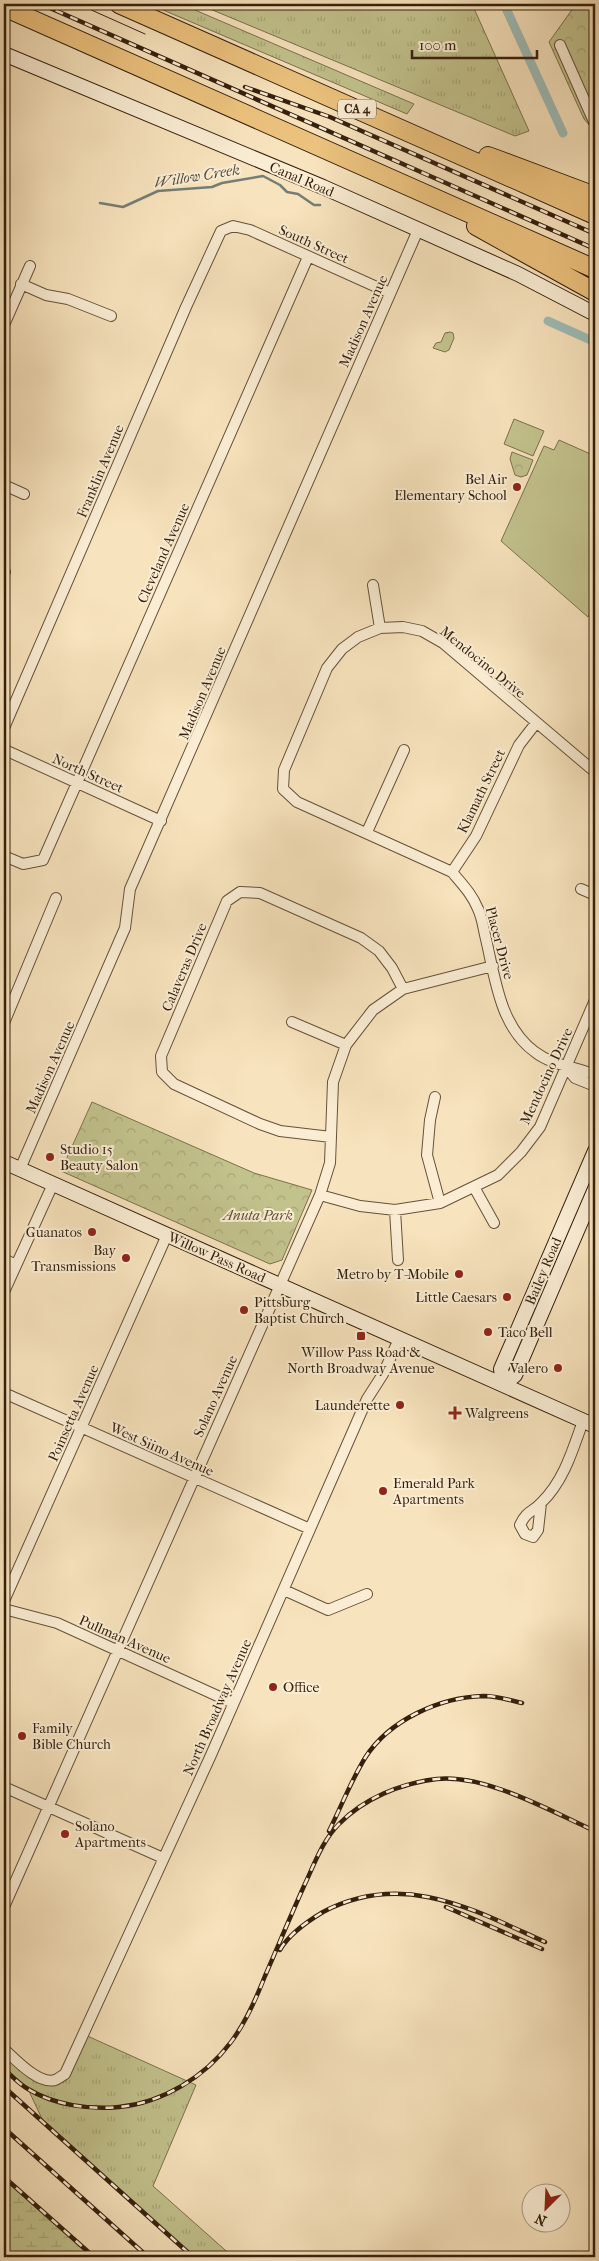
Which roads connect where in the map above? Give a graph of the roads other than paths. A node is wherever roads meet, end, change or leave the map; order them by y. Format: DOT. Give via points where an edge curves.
graph roads {
  1 [pos="118,4"];
  2 [pos="4,7"];
  3 [pos="560,45"];
  4 [pos="4,54"];
  5 [pos="392,124"];
  6 [pos="595,124"];
  7 [pos="595,196"];
  8 [pos="436,198"];
  9 [pos="595,215"];
  10 [pos="225,228"];
  11 [pos="418,230"];
  12 [pos="308,257"];
  13 [pos="30,266"];
  14 [pos="595,269"];
  15 [pos="22,284"];
  16 [pos="595,292"];
  17 [pos="390,293"];
  18 [pos="595,314"];
  19 [pos="111,316"];
  20 [pos="4,324"];
  21 [pos="4,485"];
  22 [pos="24,494"];
  23 [pos="373,585"];
  24 [pos="380,628"];
  25 [pos="536,723"];
  26 [pos="4,728"];
  27 [pos="4,748"];
  28 [pos="404,750"];
  29 [pos="595,772"];
  30 [pos="77,783"];
  31 [pos="283,789"];
  32 [pos="161,821"];
  33 [pos="367,832"];
  34 [pos="4,856"];
  35 [pos="452,872"];
  36 [pos="581,889"];
  37 [pos="595,895"];
  38 [pos="56,898"];
  39 [pos="493,966"];
  40 [pos="403,989"];
  41 [pos="595,1000"];
  42 [pos="292,1022"];
  43 [pos="4,1023"];
  44 [pos="346,1045"];
  45 [pos="566,1067"];
  46 [pos="595,1075"];
  47 [pos="595,1086"];
  48 [pos="435,1097"];
  49 [pos="331,1137"];
  50 [pos="595,1151"];
  51 [pos="4,1162"];
  52 [pos="20,1169"];
  53 [pos="53,1184"];
  54 [pos="474,1187"];
  55 [pos="595,1189"];
  56 [pos="320,1196"];
  57 [pos="440,1202"];
  58 [pos="395,1210"];
  59 [pos="494,1223"];
  60 [pos="167,1234"];
  61 [pos="4,1259"];
  62 [pos="398,1260"];
  63 [pos="16,1264"];
  64 [pos="279,1285"];
  65 [pos="4,1292"];
  66 [pos="400,1339"];
  67 [pos="503,1385"];
  68 [pos="4,1393"];
  69 [pos="589,1423"];
  70 [pos="82,1428"];
  71 [pos="194,1478"];
  72 [pos="541,1503"];
  73 [pos="310,1529"];
  74 [pos="284,1590"];
  75 [pos="367,1594"];
  76 [pos="4,1602"];
  77 [pos="4,1609"];
  78 [pos="118,1652"];
  79 [pos="232,1703"];
  80 [pos="4,1787"];
  81 [pos="48,1807"];
  82 [pos="163,1858"];
  83 [pos="4,1907"];
  84 [pos="4,2049"];
  1 -- 5 [label="highway, CA 4"];
  2 -- 8 [label="highway"];
  3 -- 6 [label="street"];
  4 -- 11 [label="main road, Canal Road"];
  5 -- 7 [label="highway" via="521,167"];
  5 -- 9 [label="highway, CA 4"];
  8 -- 14 [label="highway"];
  8 -- 16 [label="highway" via="489,235"];
  10 -- 12 [label="street, South Street" via="250,230"];
  10 -- 26 [label="street, Franklin Avenue" via="207,258"];
  11 -- 17 [label="street, Madison Avenue"];
  11 -- 18 [label="main road, Canal Road" via="547,288"];
  12 -- 17 [label="street, South Street"];
  12 -- 30 [label="street, Cleveland Avenue"];
  13 -- 15 [label="street"];
  15 -- 19 [label="street"];
  15 -- 20 [label="street"];
  17 -- 32 [label="street, Madison Avenue"];
  21 -- 22 [label="street"];
  23 -- 24 [label="street"];
  24 -- 25 [label="street, Mendocino Drive" via="403,627 422,631 443,643"];
  24 -- 31 [label="street, Mendocino Drive" via="358,637 342,649 327,668 284,770"];
  25 -- 29 [label="street, Mendocino Drive"];
  25 -- 35 [label="street, Klamath Street" via="519,745 476,836"];
  27 -- 30 [label="street, North Street"];
  28 -- 33 [label="street"];
  30 -- 32 [label="street, North Street"];
  30 -- 34 [label="street, Cleveland Avenue" via="44,860 23,864"];
  31 -- 33 [label="street, Placer Drive" via="297,802"];
  32 -- 52 [label="street, Madison Avenue" via="130,889 125,928"];
  33 -- 35 [label="street, Placer Drive"];
  35 -- 39 [label="street, Placer Drive" via="469,891 479,911"];
  36 -- 37 [label="street"];
  38 -- 43 [label="street"];
  39 -- 40 [label="street, Solano Avenue"];
  39 -- 45 [label="street, Placer Drive" via="505,1014 517,1036 536,1054"];
  40 -- 44 [label="street, Solano Avenue" via="373,1010"];
  40 -- 49 [label="street, Calaveras Drive" via="379,951 362,938 260,893 240,892 227,902 161,1056 162,1072 174,1084 260,1124 280,1131"];
  41 -- 45 [label="street, Mendocino Drive"];
  42 -- 44 [label="street"];
  44 -- 49 [label="street, Solano Avenue" via="333,1082"];
  45 -- 46 [label="street, Placer Drive" via="578,1067"];
  45 -- 47 [label="street, Placer Drive" via="575,1078"];
  45 -- 54 [label="street, Mendocino Drive" via="540,1127 521,1152 498,1174"];
  48 -- 57 [label="street" via="427,1155"];
  49 -- 56 [label="street, Solano Avenue" via="330,1163"];
  50 -- 67 [label="main road, Bailey Road" via="501,1369"];
  51 -- 52 [label="main road, Willow Pass Road"];
  52 -- 53 [label="main road, Willow Pass Road"];
  53 -- 60 [label="main road, Willow Pass Road"];
  53 -- 63 [label="street"];
  54 -- 57 [label="street, Mendocino Drive"];
  54 -- 59 [label="street"];
  55 -- 67 [label="main road, Bailey Road" via="515,1375"];
  56 -- 58 [label="street, Mendocino Drive"];
  56 -- 64 [label="street, Solano Avenue"];
  57 -- 58 [label="street, Mendocino Drive"];
  58 -- 62 [label="street"];
  60 -- 64 [label="main road, Willow Pass Road"];
  60 -- 70 [label="street, Poinsetta Avenue"];
  61 -- 63 [label="street"];
  63 -- 65 [label="street"];
  64 -- 66 [label="main road, Willow Pass Road"];
  64 -- 71 [label="street, Solano Avenue"];
  66 -- 67 [label="main road, Willow Pass Road"];
  66 -- 73 [label="street, North Broadway Avenue" via="367,1399"];
  67 -- 69 [label="main road, Willow Pass Road"];
  68 -- 70 [label="street, West Siino Avenue"];
  69 -- 72 [label="street" via="566,1469"];
  70 -- 71 [label="street, West Siino Avenue"];
  70 -- 76 [label="street, Poinsetta Avenue"];
  71 -- 73 [label="street, West Siino Avenue"];
  71 -- 78 [label="street, Solano Avenue"];
  73 -- 74 [label="street, North Broadway Avenue"];
  74 -- 75 [label="street" via="328,1610"];
  74 -- 79 [label="street, North Broadway Avenue"];
  77 -- 78 [label="street, Pullman Avenue" via="57,1623"];
  78 -- 79 [label="street, Pullman Avenue"];
  78 -- 81 [label="street, Solano Avenue"];
  79 -- 82 [label="street, North Broadway Avenue"];
  80 -- 81 [label="street"];
  81 -- 82 [label="street"];
  81 -- 83 [label="street, Solano Avenue"];
  82 -- 84 [label="street, North Broadway Avenue" via="66,2074 53,2080 41,2078"];
}
